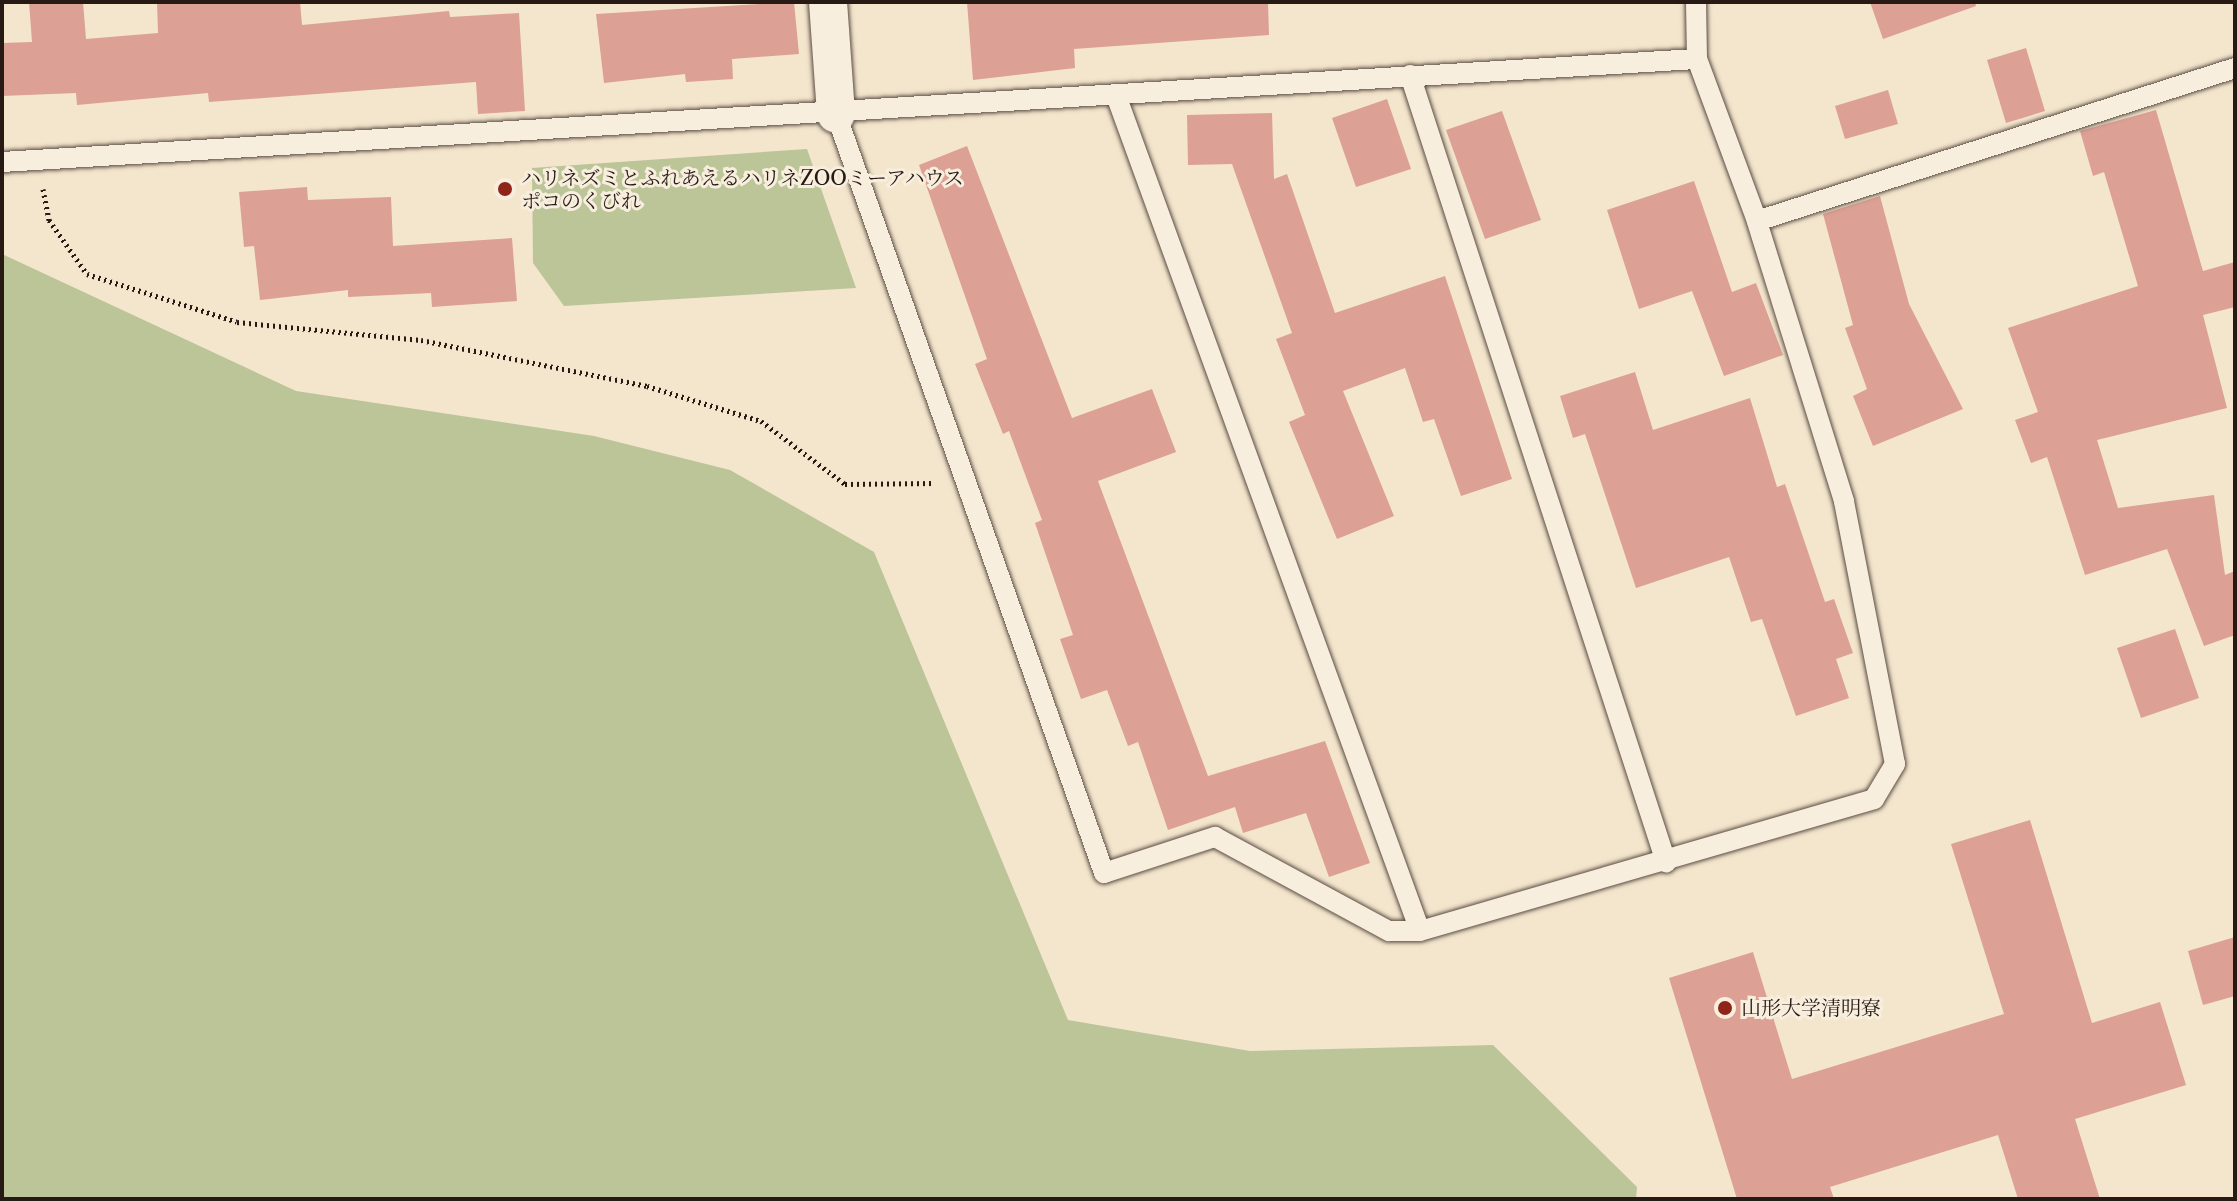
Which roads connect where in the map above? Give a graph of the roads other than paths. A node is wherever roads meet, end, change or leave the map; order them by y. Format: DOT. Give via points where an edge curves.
graph roads {
  1 [pos="828,2"];
  2 [pos="1696,2"];
  3 [pos="1697,59"];
  4 [pos="2235,68"];
  5 [pos="1410,75"];
  6 [pos="1117,98"];
  7 [pos="836,114"];
  8 [pos="2,162"];
  9 [pos="1757,221"];
  10 [pos="1666,862"];
  11 [pos="1420,931"];
  1 -- 7 [label="street"];
  2 -- 3 [label="lane"];
  3 -- 5 [label="lane"];
  3 -- 9 [label="lane"];
  4 -- 9 [label="lane"];
  5 -- 6 [label="lane"];
  5 -- 10 [label="lane"];
  6 -- 7 [label="lane"];
  6 -- 11 [label="lane"];
  7 -- 8 [label="lane"];
  7 -- 11 [label="lane" via="1104,873 1215,837 1389,931"];
  9 -- 10 [label="lane" via="1844,501 1895,764 1874,799"];
  10 -- 11 [label="lane"];
}
